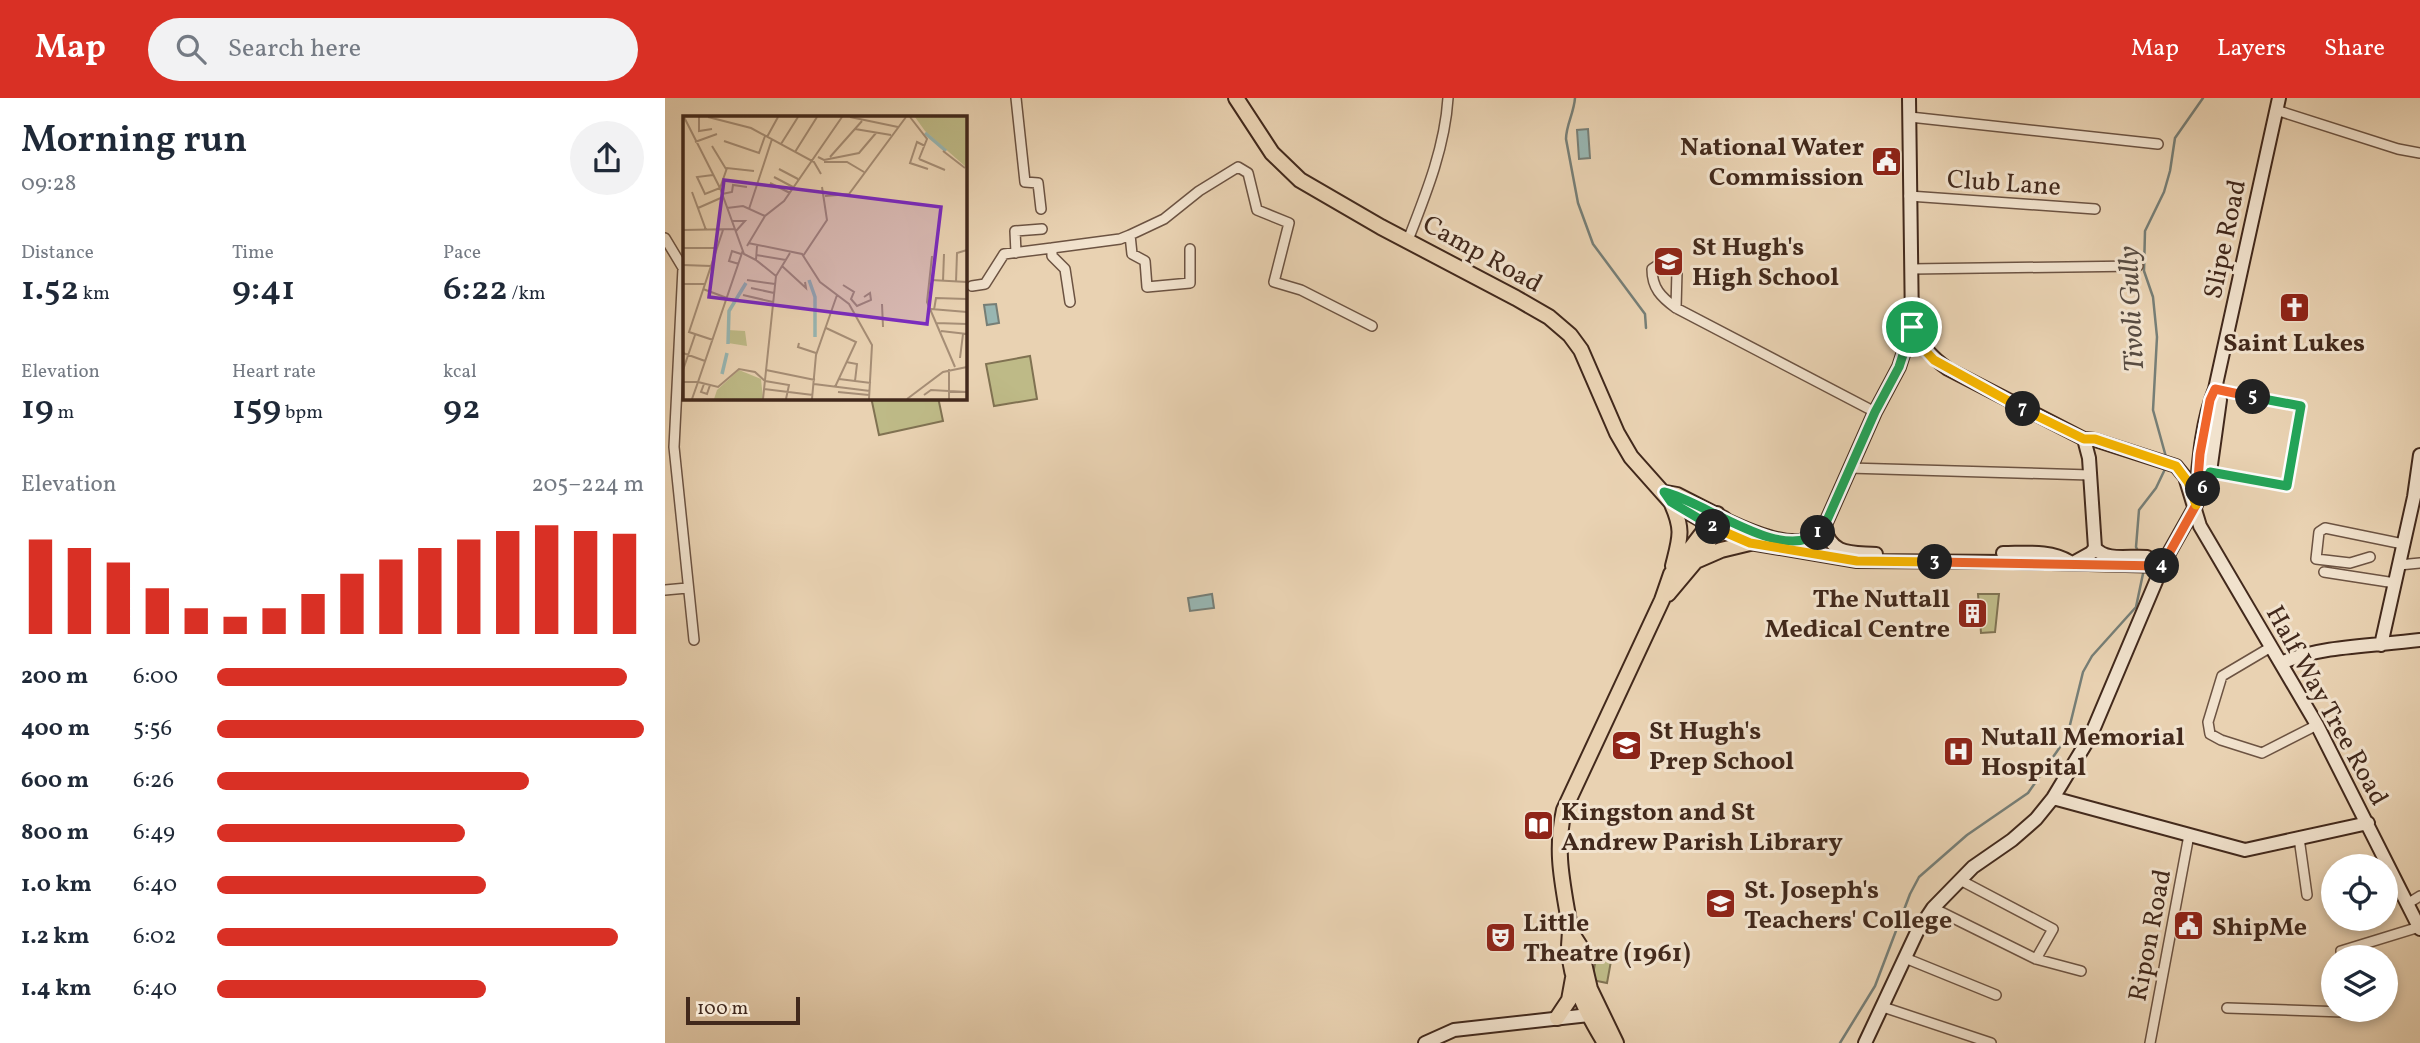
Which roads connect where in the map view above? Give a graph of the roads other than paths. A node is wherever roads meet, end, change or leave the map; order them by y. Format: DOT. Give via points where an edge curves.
graph roads {
  1 [pos="1016,98"];
  2 [pos="1236,98"];
  3 [pos="1448,98"];
  4 [pos="1909,98"];
  5 [pos="2277,104"];
  6 [pos="1910,117"];
  7 [pos="2158,144"];
  8 [pos="2420,153"];
  9 [pos="1909,196"];
  10 [pos="1041,209"];
  11 [pos="2095,209"];
  12 [pos="1042,229"];
  13 [pos="1130,234"];
  14 [pos="665,238"];
  15 [pos="1408,240"];
  16 [pos="1052,248"];
  17 [pos="1190,249"];
  18 [pos="1016,253"];
  19 [pos="2138,266"];
  20 [pos="1911,269"];
  21 [pos="972,286"];
  22 [pos="1070,302"];
  23 [pos="1676,308"];
  24 [pos="1372,326"];
  25 [pos="1912,327"];
  26 [pos="1934,360"];
  27 [pos="1899,367"];
  28 [pos="2215,389"];
  29 [pos="1875,412"];
  30 [pos="2084,439"];
  31 [pos="670,447"];
  32 [pos="2200,454"];
  33 [pos="2420,454"];
  34 [pos="2169,464"];
  35 [pos="1849,468"];
  36 [pos="2210,472"];
  37 [pos="2090,475"];
  38 [pos="1668,497"];
  39 [pos="2417,497"];
  40 [pos="2196,505"];
  41 [pos="1717,522"];
  42 [pos="1824,527"];
  43 [pos="1750,543"];
  44 [pos="2403,544"];
  45 [pos="2095,548"];
  46 [pos="2370,557"];
  47 [pos="2142,560"];
  48 [pos="1694,563"];
  49 [pos="2164,563"];
  50 [pos="2420,563"];
  51 [pos="2073,564"];
  52 [pos="2399,565"];
  53 [pos="2324,572"];
  54 [pos="1671,575"];
  55 [pos="2395,583"];
  56 [pos="687,588"];
  57 [pos="665,590"];
  58 [pos="1662,600"];
  59 [pos="694,640"];
  60 [pos="2420,640"];
  61 [pos="2381,645"];
  62 [pos="2271,647"];
  63 [pos="2281,663"];
  64 [pos="2317,725"];
  65 [pos="2053,798"];
  66 [pos="2368,823"];
  67 [pos="2189,835"];
  68 [pos="2299,838"];
  69 [pos="1960,880"];
  70 [pos="2307,895"];
  71 [pos="2420,896"];
  72 [pos="2407,904"];
  73 [pos="1933,908"];
  74 [pos="2420,928"];
  75 [pos="1571,932"];
  76 [pos="2362,945"];
  77 [pos="1905,958"];
  78 [pos="2036,959"];
  79 [pos="1573,971"];
  80 [pos="2081,971"];
  81 [pos="1996,995"];
  82 [pos="1883,1007"];
  83 [pos="2227,1008"];
  84 [pos="2321,1011"];
  85 [pos="1594,1012"];
  86 [pos="1557,1018"];
  87 [pos="1425,1043"];
  88 [pos="1605,1043"];
  89 [pos="1616,1043"];
  90 [pos="1865,1043"];
  91 [pos="1991,1043"];
  92 [pos="2150,1043"];
  1 -- 10 [label="street" via="1025,182 1038,183"];
  2 -- 15 [label="main road, Camp Road" via="1272,153 1300,180"];
  3 -- 15 [label="street" via="1431,180"];
  4 -- 6 [label="main road"];
  5 -- 8 [label="street"];
  5 -- 28 [label="main road, Slipe Road"];
  6 -- 7 [label="street"];
  6 -- 9 [label="main road"];
  9 -- 11 [label="street, Club Lane"];
  9 -- 20 [label="main road"];
  12 -- 18 [label="street" via="1015,231"];
  13 -- 16 [label="street"];
  13 -- 17 [label="street" via="1132,254 1146,261 1147,287 1190,283"];
  13 -- 24 [label="street" via="1164,219 1238,167 1248,173 1257,210 1289,223 1274,282 1301,290"];
  14 -- 31 [label="street" via="683,268"];
  15 -- 38 [label="main road, Camp Road" via="1549,317 1570,335 1631,457"];
  16 -- 18 [label="street"];
  16 -- 22 [label="street" via="1052,256 1065,269"];
  18 -- 21 [label="street" via="1004,254 985,284"];
  19 -- 20 [label="street"];
  20 -- 25 [label="main road"];
  23 -- 23 [label="street" via="1654,286 1652,269 1658,265 1671,265 1677,271"];
  23 -- 29 [label="street"];
  25 -- 26 [label="main road"];
  25 -- 27 [label="main road"];
  26 -- 27 [label="main road" via="1915,355"];
  26 -- 30 [label="main road"];
  27 -- 29 [label="main road"];
  28 -- 32 [label="main road, Slipe Road"];
  28 -- 36 [label="main road, Slipe Road" via="2220,400"];
  28 -- 36 [label="street" via="2301,406 2287,486"];
  29 -- 35 [label="main road"];
  30 -- 34 [label="main road"];
  30 -- 37 [label="main road"];
  31 -- 56 [label="street"];
  32 -- 34 [label="main road" via="2186,463"];
  32 -- 40 [label="main road, Slipe Road"];
  33 -- 39 [label="main road"];
  34 -- 40 [label="main road, Half Way Tree Road" via="2188,482"];
  35 -- 37 [label="street"];
  35 -- 42 [label="main road"];
  36 -- 40 [label="main road, Slipe Road"];
  37 -- 45 [label="main road"];
  38 -- 41 [label="main road, Camp Road"];
  38 -- 54 [label="main road" via="1681,533"];
  39 -- 44 [label="main road"];
  40 -- 49 [label="main road"];
  40 -- 62 [label="main road, Half Way Tree Road" via="2200,526"];
  41 -- 42 [label="main road" via="1791,541 1811,539"];
  41 -- 43 [label="main road"];
  41 -- 48 [label="main road"];
  41 -- 54 [label="main road"];
  42 -- 51 [label="main road" via="1832,545 1846,551 2045,553"];
  43 -- 48 [label="main road"];
  43 -- 51 [label="main road" via="1857,561"];
  44 -- 46 [label="street" via="2325,528 2319,531 2316,559 2350,563"];
  44 -- 52 [label="main road"];
  45 -- 47 [label="main road" via="2106,556"];
  45 -- 51 [label="main road"];
  47 -- 49 [label="main road"];
  47 -- 51 [label="main road"];
  48 -- 58 [label="main road"];
  49 -- 65 [label="main road" via="2091,735"];
  50 -- 52 [label="street"];
  52 -- 55 [label="main road"];
  53 -- 55 [label="street"];
  54 -- 58 [label="main road"];
  55 -- 61 [label="main road"];
  56 -- 57 [label="street"];
  56 -- 59 [label="street"];
  58 -- 75 [label="main road" via="1564,810 1558,848"];
  60 -- 61 [label="main road"];
  61 -- 63 [label="main road" via="2297,656"];
  62 -- 63 [label="main road, Half Way Tree Road"];
  62 -- 64 [label="street" via="2222,676 2208,722 2210,734 2262,753"];
  63 -- 64 [label="main road, Half Way Tree Road"];
  64 -- 66 [label="main road, Half Way Tree Road"];
  65 -- 67 [label="main road"];
  65 -- 69 [label="main road" via="2036,819"];
  66 -- 68 [label="main road"];
  66 -- 72 [label="main road, Half Way Tree Road"];
  67 -- 68 [label="main road" via="2245,850"];
  67 -- 92 [label="street, Ripon Road"];
  68 -- 70 [label="street"];
  69 -- 73 [label="main road"];
  69 -- 78 [label="street" via="2053,929"];
  71 -- 72 [label="street"];
  72 -- 74 [label="main road, Half Way Tree Road"];
  73 -- 77 [label="main road"];
  73 -- 78 [label="street"];
  74 -- 76 [label="street"];
  75 -- 79 [label="main road"];
  75 -- 85 [label="main road" via="1580,946"];
  77 -- 81 [label="street"];
  77 -- 82 [label="main road"];
  78 -- 80 [label="street"];
  79 -- 85 [label="main road"];
  79 -- 86 [label="main road" via="1569,1000"];
  82 -- 90 [label="main road"];
  82 -- 91 [label="street"];
  83 -- 84 [label="street"];
  85 -- 86 [label="main road"];
  85 -- 88 [label="main road"];
  85 -- 89 [label="main road"];
  86 -- 87 [label="main road" via="1454,1030"];
}
